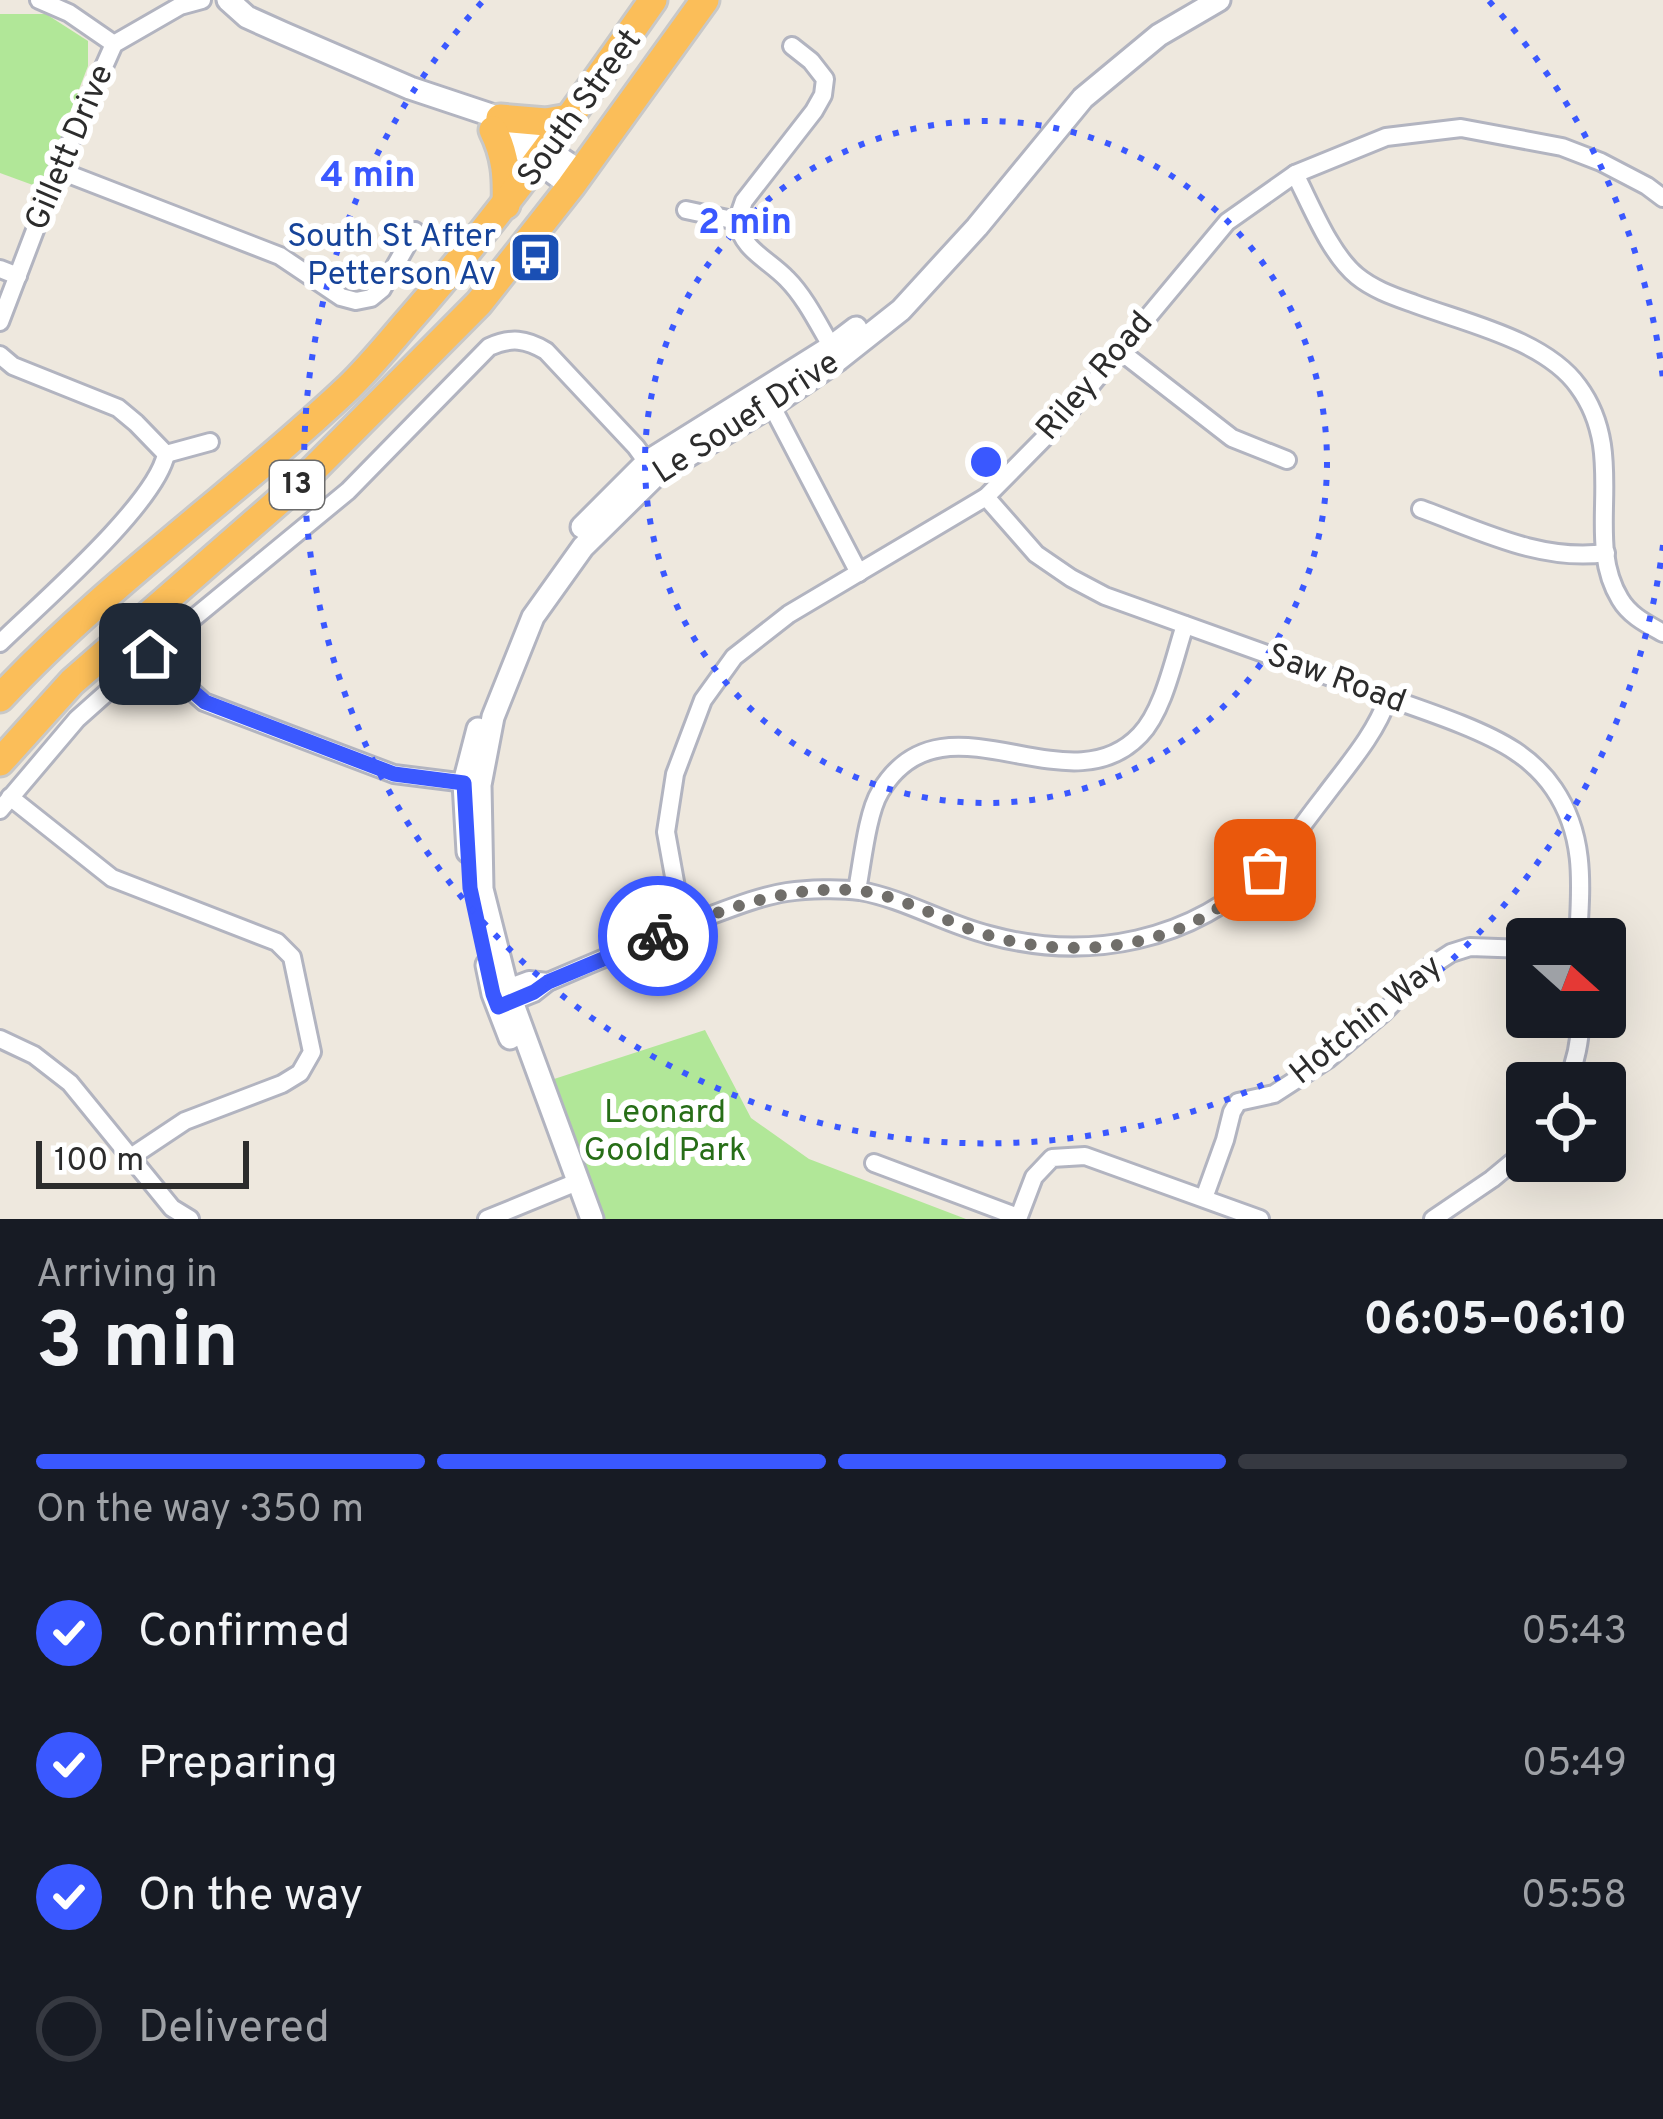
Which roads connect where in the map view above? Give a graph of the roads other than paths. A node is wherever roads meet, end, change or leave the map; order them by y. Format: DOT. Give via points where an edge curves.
graph roads {
  1 [pos="39,0"];
  2 [pos="202,0"];
  3 [pos="228,0"];
  4 [pos="244,0"];
  5 [pos="653,0"];
  6 [pos="705,0"];
  7 [pos="1198,0"];
  8 [pos="1219,0"];
  9 [pos="182,3"];
  10 [pos="260,21"];
  11 [pos="114,44"];
  12 [pos="792,46"];
  13 [pos="569,118"];
  14 [pos="489,120"];
  15 [pos="542,155"];
  16 [pos="58,170"];
  17 [pos="1295,174"];
  18 [pos="576,179"];
  19 [pos="1663,198"];
  20 [pos="506,205"];
  21 [pos="686,210"];
  22 [pos="736,220"];
  23 [pos="415,230"];
  24 [pos="9,272"];
  25 [pos="0,322"];
  26 [pos="1120,351"];
  27 [pos="835,353"];
  28 [pos="0,355"];
  29 [pos="767,397"];
  30 [pos="210,442"];
  31 [pos="166,454"];
  32 [pos="1287,460"];
  33 [pos="652,468"];
  34 [pos="986,496"];
  35 [pos="1421,509"];
  36 [pos="1606,553"];
  37 [pos="859,573"];
  38 [pos="1185,625"];
  39 [pos="1663,633"];
  40 [pos="0,643"];
  41 [pos="150,654"];
  42 [pos="0,698"];
  43 [pos="1388,698"];
  44 [pos="0,762"];
  45 [pos="472,784"];
  46 [pos="5,804"];
  47 [pos="857,890"];
  48 [pos="1579,918"];
  49 [pos="682,926"];
  50 [pos="1506,948"];
  51 [pos="502,998"];
  52 [pos="0,1039"];
  53 [pos="130,1156"];
  54 [pos="874,1162"];
  55 [pos="1506,1167"];
  56 [pos="571,1185"];
  57 [pos="1204,1198"];
  58 [pos="1018,1218"];
  59 [pos="190,1219"];
  60 [pos="487,1219"];
  61 [pos="577,1219"];
  62 [pos="592,1219"];
  63 [pos="1260,1219"];
  64 [pos="1433,1219"];
  1 -- 11 [label="street"];
  2 -- 9 [label="street, Gillett Drive"];
  3 -- 10 [label="street"];
  4 -- 10 [label="street"];
  5 -- 13 [label="highway, South Street / 13"];
  6 -- 18 [label="highway, South Street / 13"];
  7 -- 27 [label="street, Le Souef Drive" via="1076,91 970,219"];
  8 -- 27 [label="street, Le Souef Drive" via="1159,34 1083,98 901,310"];
  9 -- 11 [label="street, Gillett Drive"];
  10 -- 14 [label="street"];
  11 -- 16 [label="street, Gillett Drive"];
  12 -- 22 [label="street" via="825,79 823,95"];
  13 -- 14 [label="highway"];
  13 -- 15 [label="highway, South Street / 13"];
  14 -- 15 [label="street"];
  14 -- 20 [label="highway" via="506,163"];
  15 -- 18 [label="street"];
  15 -- 20 [label="highway, South Street / 13"];
  16 -- 23 [label="street" via="280,256 356,301 382,289"];
  16 -- 24 [label="street, Gillett Drive"];
  17 -- 19 [label="street, Riley Road" via="1386,137 1461,128 1562,148"];
  17 -- 26 [label="street, Riley Road" via="1227,222"];
  17 -- 36 [label="street" via="1358,277 1528,346 1577,383 1603,441"];
  18 -- 44 [label="highway, South Street / 13" via="479,303 303,480 72,682"];
  20 -- 42 [label="highway, South Street / 13" via="351,385 94,605"];
  21 -- 22 [label="street"];
  22 -- 27 [label="street" via="746,244 789,280"];
  24 -- 25 [label="street, Gillett Drive"];
  26 -- 32 [label="street" via="1232,438"];
  26 -- 34 [label="street, Riley Road"];
  27 -- 29 [label="street, Le Souef Drive"];
  28 -- 31 [label="street" via="118,408"];
  29 -- 33 [label="street, Le Souef Drive"];
  29 -- 37 [label="street"];
  30 -- 31 [label="street"];
  31 -- 40 [label="street" via="163,470 118,527"];
  33 -- 41 [label="street" via="546,351 528,340 503,340 348,491"];
  33 -- 45 [label="street, Le Souef Drive" via="533,616"];
  34 -- 37 [label="street, Riley Road"];
  34 -- 38 [label="street, Saw Road" via="1036,554 1071,578"];
  35 -- 36 [label="street" via="1522,547"];
  36 -- 39 [label="street" via="1621,601"];
  37 -- 49 [label="street, Riley Road" via="734,657 703,700 675,774 666,832"];
  38 -- 43 [label="street, Saw Road"];
  38 -- 47 [label="street" via="1156,712 1119,752 1057,762 937,746 901,765 878,794"];
  41 -- 45 [label="street" via="205,702 394,774"];
  41 -- 46 [label="street" via="77,719"];
  43 -- 47 [label="street" via="1368,737 1265,870 1214,911 1166,933 1120,945 1037,945"];
  43 -- 48 [label="street, Saw Road" via="1513,749 1551,784 1578,842"];
  45 -- 51 [label="street, Le Souef Drive"];
  46 -- 53 [label="street" via="112,878 277,942 292,957 312,1052 300,1073 185,1121"];
  47 -- 49 [label="street" via="787,892"];
  49 -- 51 [label="street" via="548,982 529,980"];
  50 -- 57 [label="street, Hotchin Way" via="1451,953 1328,1059 1274,1094 1238,1102"];
  51 -- 56 [label="street, Le Souef Drive"];
  52 -- 53 [label="street" via="70,1083"];
  53 -- 59 [label="street"];
  54 -- 58 [label="street"];
  55 -- 64 [label="street"];
  56 -- 60 [label="street"];
  56 -- 61 [label="street, Le Souef Drive"];
  56 -- 62 [label="street, Le Souef Drive"];
  57 -- 58 [label="street" via="1084,1156 1052,1157"];
  57 -- 63 [label="street"];
}
